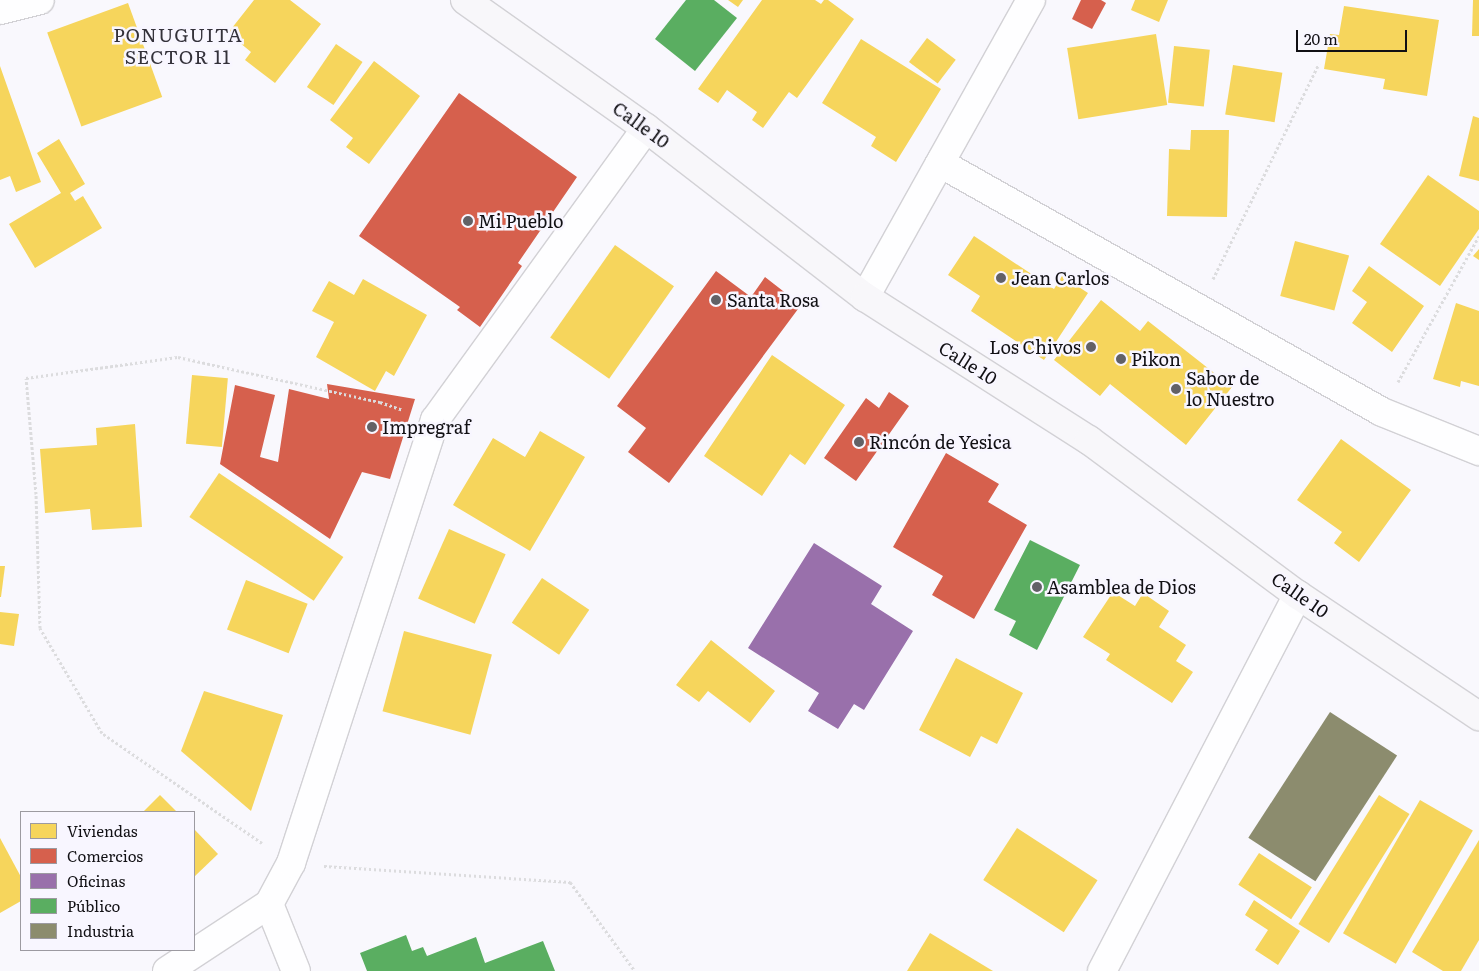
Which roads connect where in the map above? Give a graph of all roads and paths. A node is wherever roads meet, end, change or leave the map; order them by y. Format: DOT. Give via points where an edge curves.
graph roads {
  1 [pos="40,0"];
  2 [pos="465,0"];
  3 [pos="1031,0"];
  4 [pos="0,10"];
  5 [pos="1319,64"];
  6 [pos="646,128"];
  7 [pos="940,163"];
  8 [pos="1479,236"];
  9 [pos="865,298"];
  10 [pos="1199,309"];
  11 [pos="1382,412"];
  12 [pos="434,420"];
  13 [pos="1479,451"];
  14 [pos="1298,595"];
  15 [pos="1479,716"];
  16 [pos="291,863"];
  17 [pos="269,904"];
  18 [pos="167,971"];
  19 [pos="296,971"];
  20 [pos="635,971"];
  21 [pos="1102,971"];
  1 -- 4 [label="street"];
  2 -- 6 [label="main road, Calle 10"];
  3 -- 7 [label="street"];
  5 -- 10 [label="path"];
  6 -- 9 [label="main road, Calle 10"];
  6 -- 12 [label="street"];
  7 -- 9 [label="street"];
  7 -- 10 [label="street"];
  8 -- 11 [label="path"];
  9 -- 14 [label="main road, Calle 10" via="1089,440"];
  10 -- 11 [label="street"];
  11 -- 13 [label="street"];
  12 -- 16 [label="street"];
  12 -- 16 [label="path" via="380,402 178,357 26,378 36,494 40,628 102,733"];
  14 -- 15 [label="main road, Calle 10"];
  14 -- 21 [label="street"];
  16 -- 17 [label="street"];
  16 -- 20 [label="path" via="570,882"];
  17 -- 18 [label="street"];
  17 -- 19 [label="street"];
}
